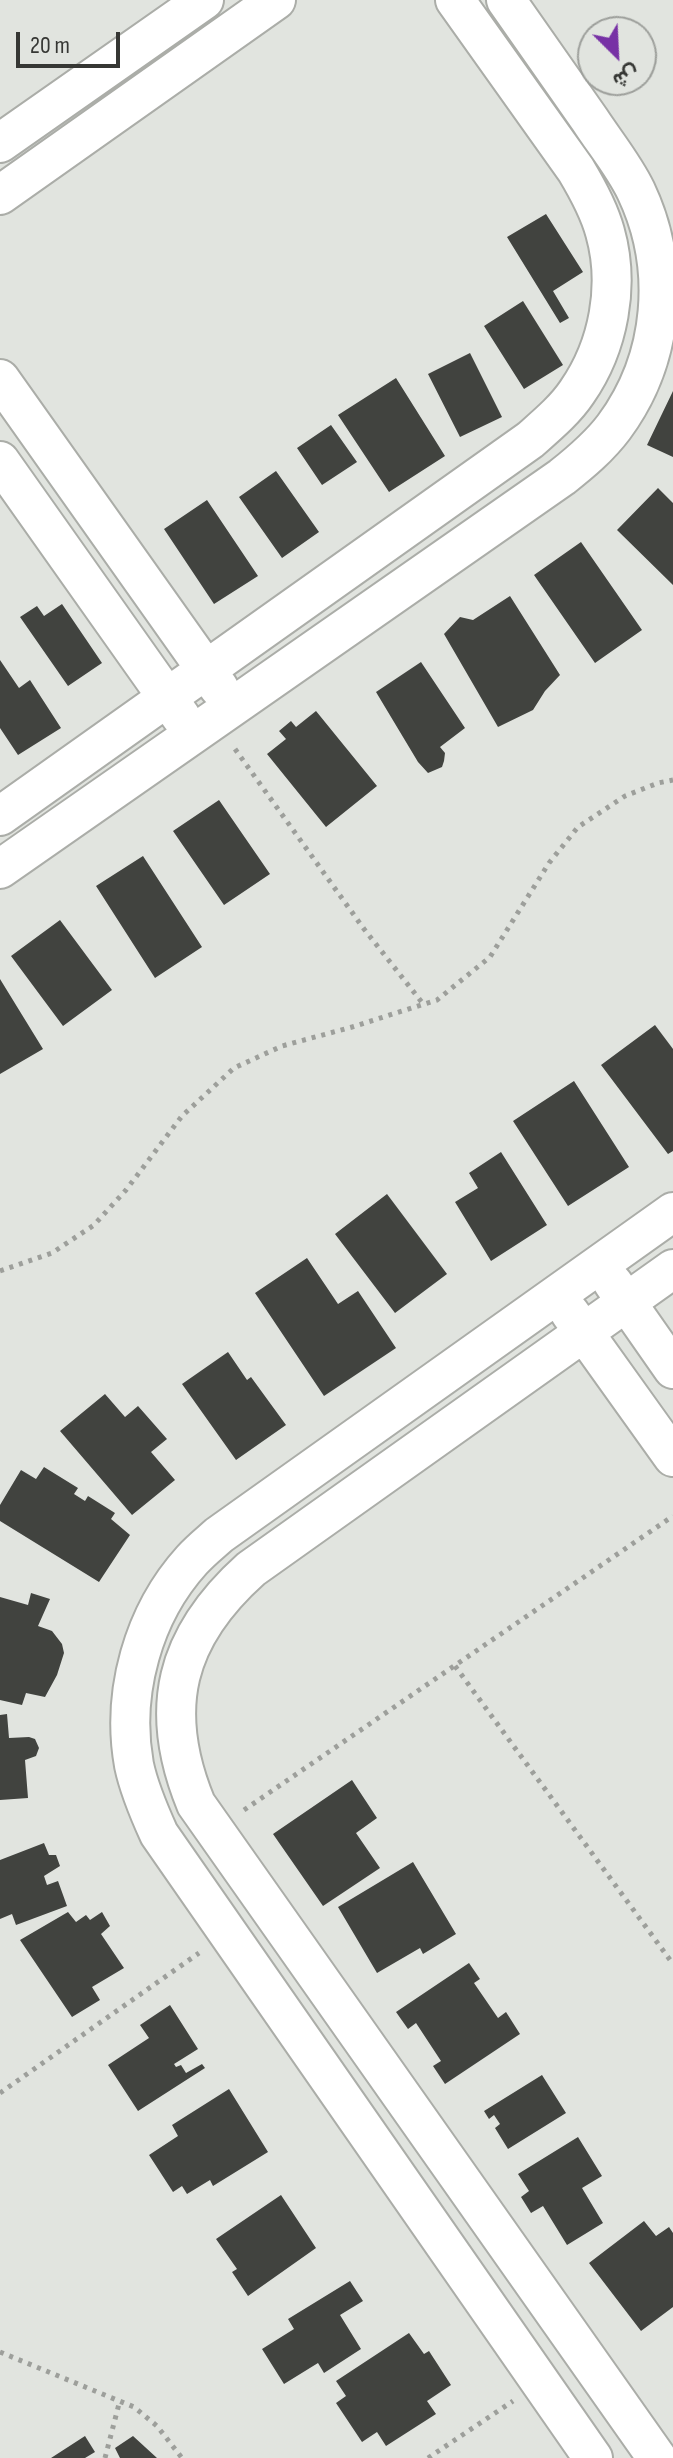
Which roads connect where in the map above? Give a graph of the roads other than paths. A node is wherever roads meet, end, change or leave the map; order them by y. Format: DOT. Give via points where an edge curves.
graph roads {
  1 [pos="204,0"];
  2 [pos="276,0"];
  3 [pos="455,0"];
  4 [pos="506,0"];
  5 [pos="0,143"];
  6 [pos="0,195"];
  7 [pos="0,379"];
  8 [pos="31,423"];
  9 [pos="0,445"];
  10 [pos="58,462"];
  11 [pos="7,485"];
  12 [pos="206,670"];
  13 [pos="167,697"];
  14 [pos="213,720"];
  15 [pos="0,816"];
  16 [pos="0,869"];
  17 [pos="673,1212"];
  18 [pos="600,1264"];
  19 [pos="673,1269"];
  20 [pos="557,1294"];
  21 [pos="626,1302"];
  22 [pos="584,1332"];
  23 [pos="673,1369"];
  24 [pos="673,1457"];
  25 [pos="593,2458"];
  26 [pos="657,2458"];
  1 -- 5 [label="street"];
  2 -- 6 [label="street"];
  3 -- 12 [label="street" via="593,200 611,264 611,298 598,352 577,392 530,440"];
  4 -- 14 [label="street" via="617,159 649,222 659,293 647,364 627,407 590,455"];
  7 -- 8 [label="street"];
  8 -- 9 [label="street"];
  8 -- 10 [label="street"];
  10 -- 11 [label="street"];
  10 -- 12 [label="street"];
  11 -- 13 [label="street"];
  12 -- 13 [label="street"];
  12 -- 14 [label="street"];
  13 -- 14 [label="street"];
  13 -- 15 [label="street"];
  14 -- 16 [label="street"];
  17 -- 18 [label="street"];
  18 -- 20 [label="street"];
  18 -- 21 [label="street"];
  19 -- 21 [label="street"];
  20 -- 22 [label="street"];
  20 -- 25 [label="street" via="219,1535 192,1560 170,1589 139,1656 130,1729 134,1765 159,1834"];
  21 -- 22 [label="street"];
  21 -- 23 [label="street"];
  22 -- 24 [label="street"];
  22 -- 26 [label="street" via="227,1591 190,1645 175,1708 176,1741 183,1773 214,1831"];
}
